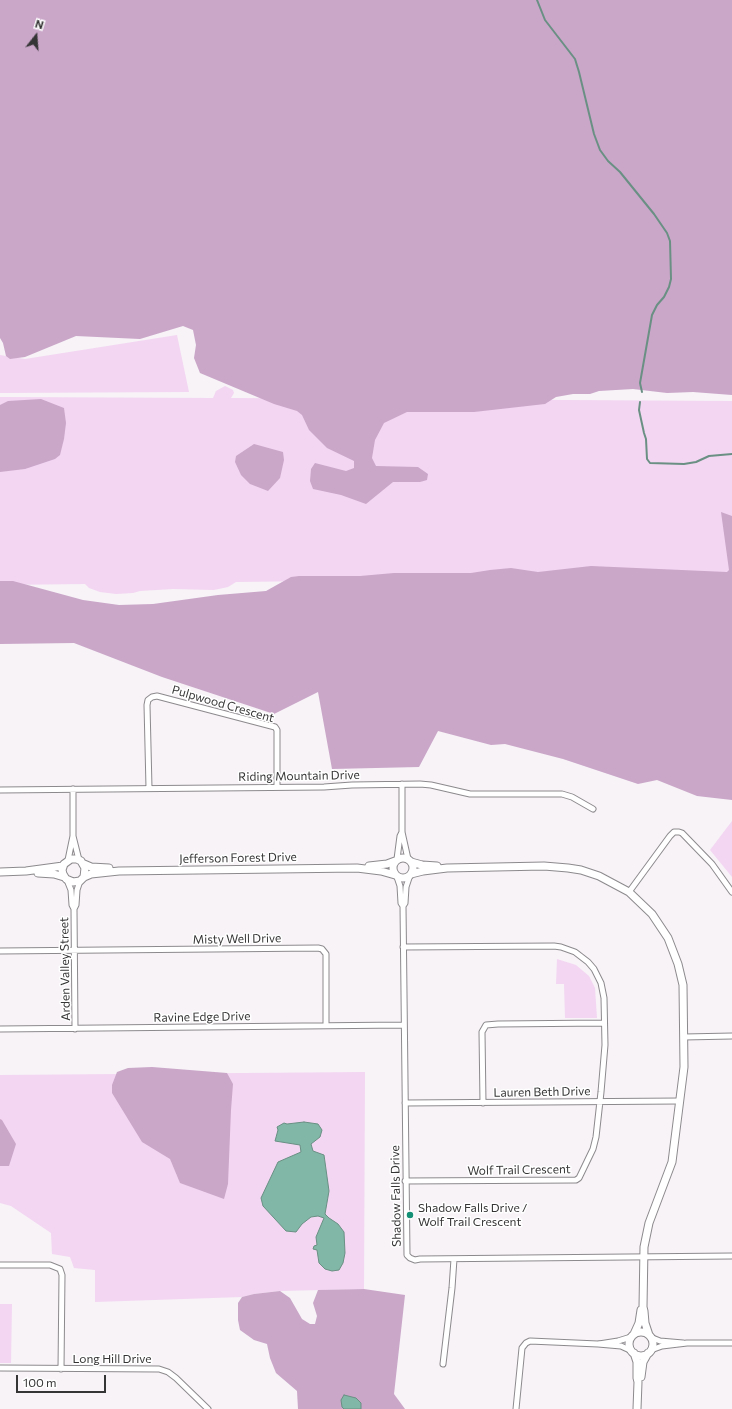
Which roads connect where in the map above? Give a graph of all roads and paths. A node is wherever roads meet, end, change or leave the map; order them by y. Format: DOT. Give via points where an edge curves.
graph roads {
  1 [pos="402,784"];
  2 [pos="277,787"];
  3 [pos="149,788"];
  4 [pos="73,789"];
  5 [pos="0,790"];
  6 [pos="593,809"];
  7 [pos="402,832"];
  8 [pos="73,836"];
  9 [pos="396,860"];
  10 [pos="409,861"];
  11 [pos="82,862"];
  12 [pos="66,863"];
  13 [pos="357,868"];
  14 [pos="447,868"];
  15 [pos="26,871"];
  16 [pos="119,871"];
  17 [pos="0,872"];
  18 [pos="410,875"];
  19 [pos="396,876"];
  20 [pos="66,878"];
  21 [pos="82,879"];
  22 [pos="629,892"];
  23 [pos="732,892"];
  24 [pos="403,906"];
  25 [pos="74,909"];
  26 [pos="403,947"];
  27 [pos="75,950"];
  28 [pos="0,951"];
  29 [pos="604,1023"];
  30 [pos="404,1025"];
  31 [pos="326,1026"];
  32 [pos="75,1028"];
  33 [pos="0,1029"];
  34 [pos="732,1036"];
  35 [pos="684,1037"];
  36 [pos="600,1101"];
  37 [pos="680,1101"];
  38 [pos="483,1102"];
  39 [pos="405,1103"];
  40 [pos="406,1181"];
  41 [pos="732,1256"];
  42 [pos="643,1257"];
  43 [pos="454,1259"];
  44 [pos="0,1265"];
  45 [pos="643,1307"];
  46 [pos="632,1336"];
  47 [pos="650,1336"];
  48 [pos="732,1343"];
  49 [pos="598,1344"];
  50 [pos="687,1344"];
  51 [pos="649,1351"];
  52 [pos="633,1352"];
  53 [pos="443,1364"];
  54 [pos="0,1368"];
  55 [pos="62,1368"];
  56 [pos="638,1382"];
  57 [pos="208,1409"];
  58 [pos="516,1409"];
  59 [pos="637,1409"];
  1 -- 2 [label="street, Riding Mountain Drive"];
  1 -- 6 [label="street, Riding Mountain Drive" via="431,784 470,794 562,794"];
  1 -- 7 [label="street"];
  2 -- 3 [label="street, Riding Mountain Drive"];
  2 -- 3 [label="street, Pulpwood Crescent" via="278,734 275,728 157,696 148,700 147,705"];
  3 -- 4 [label="street, Riding Mountain Drive"];
  4 -- 5 [label="street, Riding Mountain Drive"];
  4 -- 8 [label="street"];
  7 -- 9 [label="street"];
  7 -- 10 [label="street"];
  8 -- 11 [label="street"];
  8 -- 12 [label="street"];
  9 -- 10 [label="street" via="402,858"];
  9 -- 13 [label="street, Jefferson Forest Drive" via="387,864"];
  9 -- 19 [label="street" via="392,870"];
  10 -- 14 [label="street"];
  10 -- 18 [label="street" via="413,868"];
  11 -- 12 [label="street" via="74,859"];
  11 -- 16 [label="street, Jefferson Forest Drive" via="91,867"];
  11 -- 21 [label="street" via="86,871"];
  12 -- 15 [label="street"];
  12 -- 20 [label="street" via="62,871"];
  13 -- 16 [label="street, Jefferson Forest Drive"];
  13 -- 19 [label="street, Jefferson Forest Drive"];
  14 -- 18 [label="street" via="423,870"];
  14 -- 22 [label="street" via="568,868 599,876"];
  15 -- 17 [label="street"];
  15 -- 20 [label="street"];
  16 -- 21 [label="street, Jefferson Forest Drive" via="92,874"];
  18 -- 19 [label="street" via="404,878"];
  18 -- 24 [label="street, Shadow Falls Drive"];
  19 -- 24 [label="street, Shadow Falls Drive"];
  20 -- 21 [label="street" via="73,882"];
  20 -- 25 [label="street, Arden Valley Street"];
  21 -- 25 [label="street, Arden Valley Street"];
  22 -- 23 [label="street" via="674,832 682,833 712,864"];
  22 -- 35 [label="street" via="656,920 676,956 682,985"];
  24 -- 26 [label="street, Shadow Falls Drive"];
  25 -- 27 [label="street, Arden Valley Street"];
  26 -- 29 [label="street, Wolf Trail Crescent" via="554,946 568,949 588,962 599,977 604,998"];
  26 -- 30 [label="street, Shadow Falls Drive"];
  27 -- 28 [label="street"];
  27 -- 31 [label="street, Misty Well Drive" via="322,949 326,954"];
  27 -- 32 [label="street, Arden Valley Street"];
  29 -- 36 [label="street, Wolf Trail Crescent"];
  29 -- 38 [label="street" via="486,1025 482,1032"];
  30 -- 31 [label="street, Ravine Edge Drive"];
  30 -- 39 [label="street, Shadow Falls Drive"];
  31 -- 32 [label="street, Ravine Edge Drive"];
  32 -- 33 [label="street, Ravine Edge Drive"];
  34 -- 35 [label="street"];
  35 -- 37 [label="street"];
  36 -- 37 [label="street, Lauren Beth Drive"];
  36 -- 38 [label="street, Lauren Beth Drive"];
  36 -- 40 [label="street, Wolf Trail Crescent" via="593,1149 582,1176 576,1180"];
  37 -- 42 [label="street" via="672,1162 649,1223"];
  38 -- 39 [label="street, Lauren Beth Drive"];
  39 -- 40 [label="street, Shadow Falls Drive"];
  40 -- 43 [label="street, Shadow Falls Drive" via="407,1255 415,1260"];
  41 -- 42 [label="street, Shadow Falls Drive"];
  42 -- 43 [label="street, Shadow Falls Drive"];
  42 -- 45 [label="street"];
  43 -- 53 [label="street"];
  44 -- 55 [label="street" via="50,1265 60,1269"];
  45 -- 46 [label="street"];
  45 -- 47 [label="street" via="644,1323"];
  46 -- 47 [label="street" via="640,1332"];
  46 -- 49 [label="street"];
  46 -- 52 [label="street" via="629,1345"];
  47 -- 50 [label="street" via="660,1341"];
  47 -- 51 [label="street" via="652,1342"];
  48 -- 50 [label="street"];
  49 -- 52 [label="street" via="621,1346"];
  49 -- 58 [label="street" via="530,1341 526,1343 522,1348"];
  50 -- 51 [label="street" via="662,1346"];
  51 -- 52 [label="street" via="642,1355"];
  51 -- 56 [label="street"];
  52 -- 56 [label="street" via="637,1362"];
  54 -- 55 [label="street, Long Hill Drive"];
  55 -- 57 [label="street, Long Hill Drive" via="159,1369 176,1378"];
  56 -- 59 [label="street"];
}
